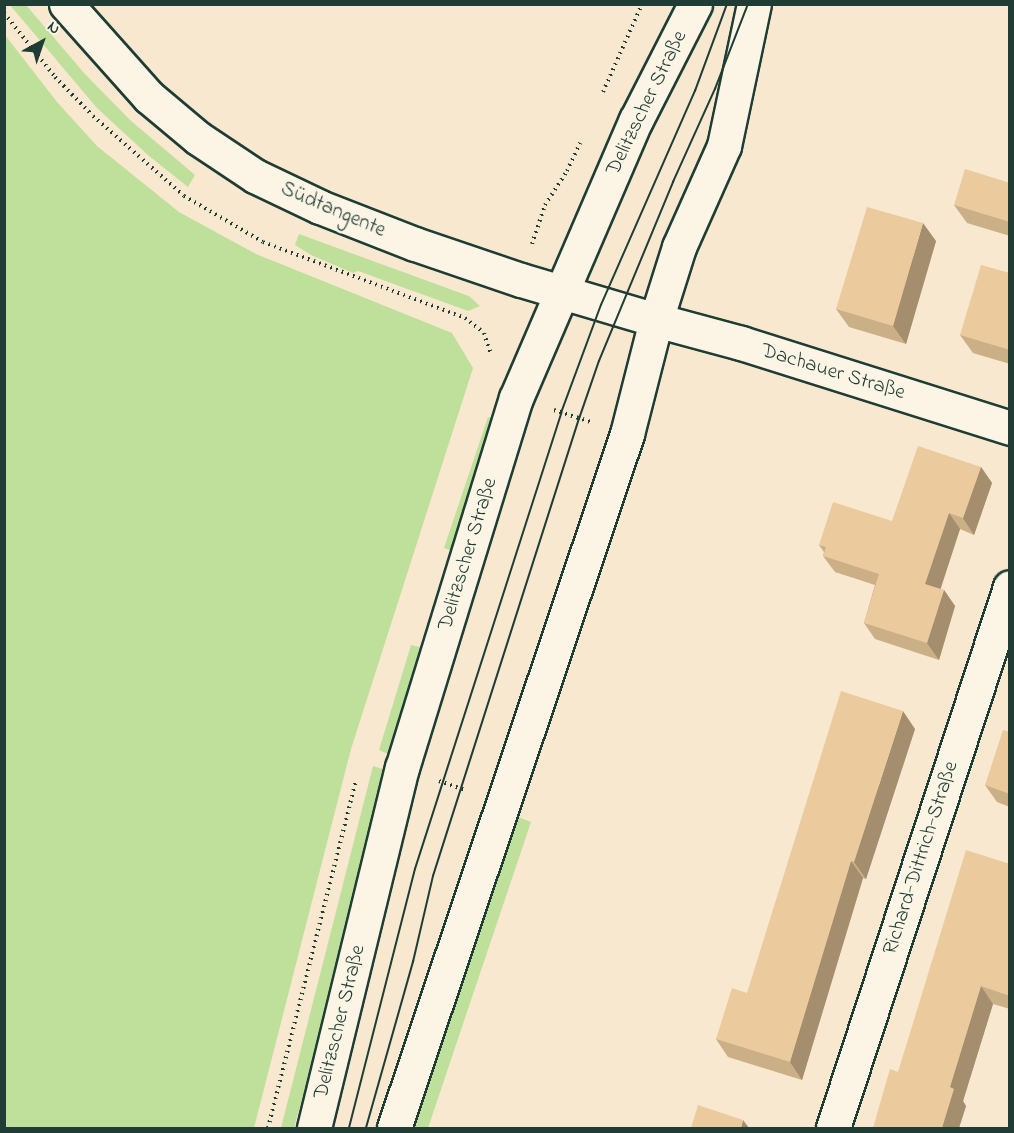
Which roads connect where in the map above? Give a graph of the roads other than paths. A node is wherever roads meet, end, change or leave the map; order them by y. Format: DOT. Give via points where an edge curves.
graph roads {
  1 [pos="66,4"];
  2 [pos="695,4"];
  3 [pos="754,4"];
  4 [pos="561,292"];
  5 [pos="656,320"];
  6 [pos="1010,428"];
  7 [pos="1010,587"];
  8 [pos="314,1128"];
  9 [pos="394,1128"];
  10 [pos="833,1128"];
  1 -- 4 [label="main road, Südtangente" via="149,97 198,138 255,176 320,207 415,244"];
  2 -- 4 [label="main road, Delitzscher Straße" via="636,120"];
  3 -- 5 [label="main road" via="724,147 679,247"];
  4 -- 5 [label="main road, Südtangente"];
  4 -- 8 [label="main road, Delitzscher Straße" via="516,398 402,768"];
  5 -- 6 [label="main road, Dachauer Straße"];
  5 -- 9 [label="main road" via="627,434"];
  7 -- 10 [label="main road, Richard-Dittrich-Straße"];
}
